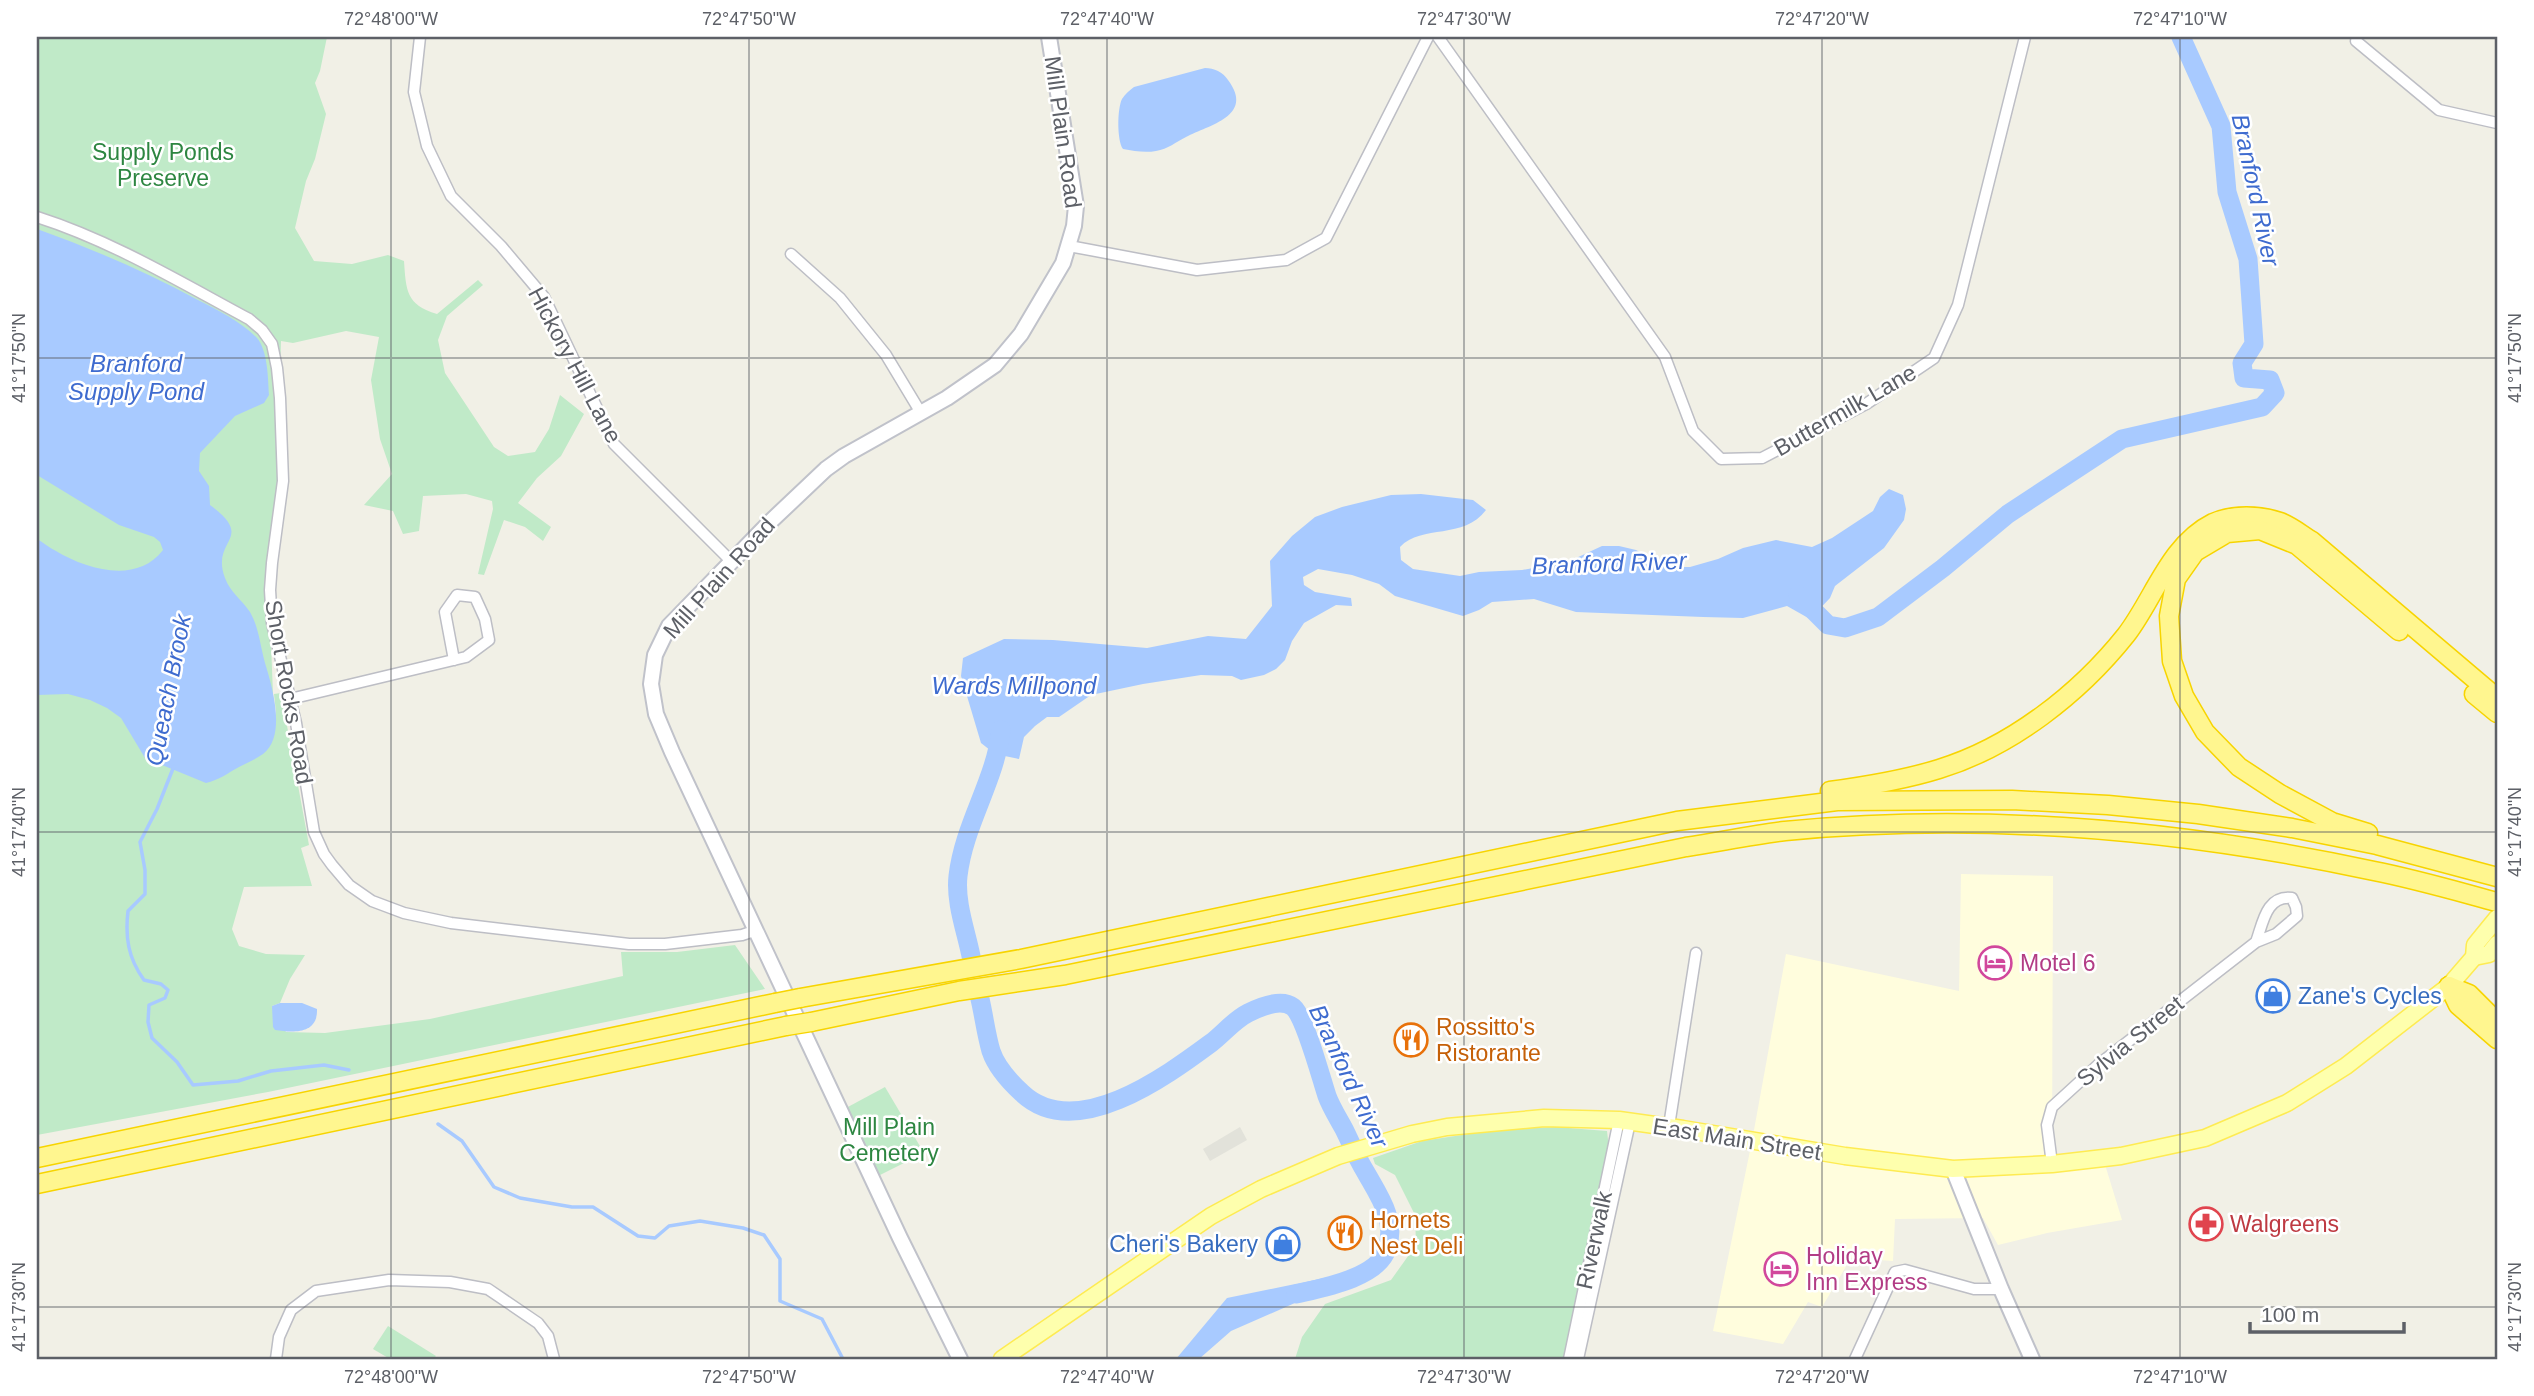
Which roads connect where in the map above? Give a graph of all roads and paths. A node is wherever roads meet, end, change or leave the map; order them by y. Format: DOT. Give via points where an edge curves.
graph roads {
  1 [pos="420,37"];
  2 [pos="1049,37"];
  3 [pos="1428,37"];
  4 [pos="1438,37"];
  5 [pos="2025,37"];
  6 [pos="2356,41"];
  7 [pos="2497,123"];
  8 [pos="37,217"];
  9 [pos="1069,246"];
  10 [pos="791,254"];
  11 [pos="921,413"];
  12 [pos="731,561"];
  13 [pos="454,660"];
  14 [pos="2497,698"];
  15 [pos="290,699"];
  16 [pos="2497,713"];
  17 [pos="1677,821"];
  18 [pos="2497,877"];
  19 [pos="2492,900"];
  20 [pos="2497,918"];
  21 [pos="754,931"];
  22 [pos="2256,942"];
  23 [pos="2497,944"];
  24 [pos="1696,953"];
  25 [pos="2474,957"];
  26 [pos="2449,986"];
  27 [pos="2497,1022"];
  28 [pos="2497,1039"];
  29 [pos="1625,1121"];
  30 [pos="1669,1126"];
  31 [pos="37,1158"];
  32 [pos="2052,1164"];
  33 [pos="1953,1169"];
  34 [pos="37,1184"];
  35 [pos="2001,1289"];
  36 [pos="276,1359"];
  37 [pos="554,1359"];
  38 [pos="960,1359"];
  39 [pos="1002,1359"];
  40 [pos="1569,1359"];
  41 [pos="1578,1359"];
  42 [pos="1855,1359"];
  43 [pos="2032,1359"];
  1 -- 12 [label="street, Hickory Hill Lane" via="414,92 427,146 451,196 544,297 614,444"];
  2 -- 9 [label="street, Mill Plain Road" via="1076,206"];
  3 -- 9 [label="street" via="1326,238 1286,260 1197,270"];
  4 -- 5 [label="street, Buttermilk Lane" via="1665,357 1693,431 1721,459 1762,458 1866,404 1934,358 1958,305"];
  6 -- 7 [label="street" via="2439,110"];
  8 -- 15 [label="street, Short Rocks Road" via="133,256 249,319 268,337 277,368 284,467 270,604"];
  9 -- 11 [label="street, Mill Plain Road" via="1051,285 1005,356 978,379"];
  10 -- 11 [label="street" via="840,298 886,355"];
  11 -- 12 [label="street, Mill Plain Road" via="826,469"];
  12 -- 21 [label="street, Mill Plain Road" via="665,633 655,655 652,691 660,725"];
  13 -- 13 [label="street" via="489,640 475,597 457,595 445,612"];
  13 -- 15 [label="street"];
  14 -- 17 [label="highway" via="2312,541 2281,522 2248,515 2214,523 2187,542 2126,634 2082,682 1993,747 1940,769 1878,784 1771,800"];
  15 -- 21 [label="street, Short Rocks Road" via="316,839 349,885 372,901 441,921 618,943 665,944"];
  16 -- 18 [label="highway" via="2297,545 2260,530 2227,533 2195,552 2176,579 2169,616 2172,661 2184,696 2205,732 2239,766 2332,822"];
  17 -- 18 [label="highway" via="1837,801 1984,799 2108,805 2292,828"];
  17 -- 31 [label="highway, bridge"];
  19 -- 34 [label="highway, bridge" via="2376,871 2149,834 2051,826 1948,825 1784,831 786,1026"];
  20 -- 25 [label="main road, East Main Street" via="2475,944"];
  21 -- 38 [label="street, Mill Plain Road"];
  22 -- 22 [label="street, Sylvia Street" via="2277,934 2297,916 2292,898 2281,897 2270,904"];
  22 -- 32 [label="street, Sylvia Street" via="2098,1065 2052,1107 2047,1125"];
  23 -- 25 [label="main road, East Main Street" via="2489,954"];
  24 -- 30 [label="street"];
  25 -- 26 [label="main road, East Main Street"];
  26 -- 27 [label="highway" via="2469,994"];
  26 -- 28 [label="highway" via="2458,1005"];
  26 -- 32 [label="main road, East Main Street" via="2346,1066 2287,1103 2205,1138 2121,1156"];
  29 -- 30 [label="main road, East Main Street"];
  29 -- 39 [label="main road, East Main Street" via="1544,1118 1495,1122 1436,1130 1338,1156 1211,1216"];
  29 -- 40 [label="street, Riverwalk"];
  29 -- 41 [label="street, Riverwalk"];
  30 -- 33 [label="main road, East Main Street"];
  32 -- 33 [label="main road, East Main Street"];
  33 -- 35 [label="street"];
  35 -- 42 [label="street" via="1974,1289 1905,1270 1895,1272"];
  35 -- 43 [label="street"];
  36 -- 37 [label="street" via="279,1337 291,1310 316,1291 389,1280 450,1282 488,1289 538,1323 548,1336"];
}
